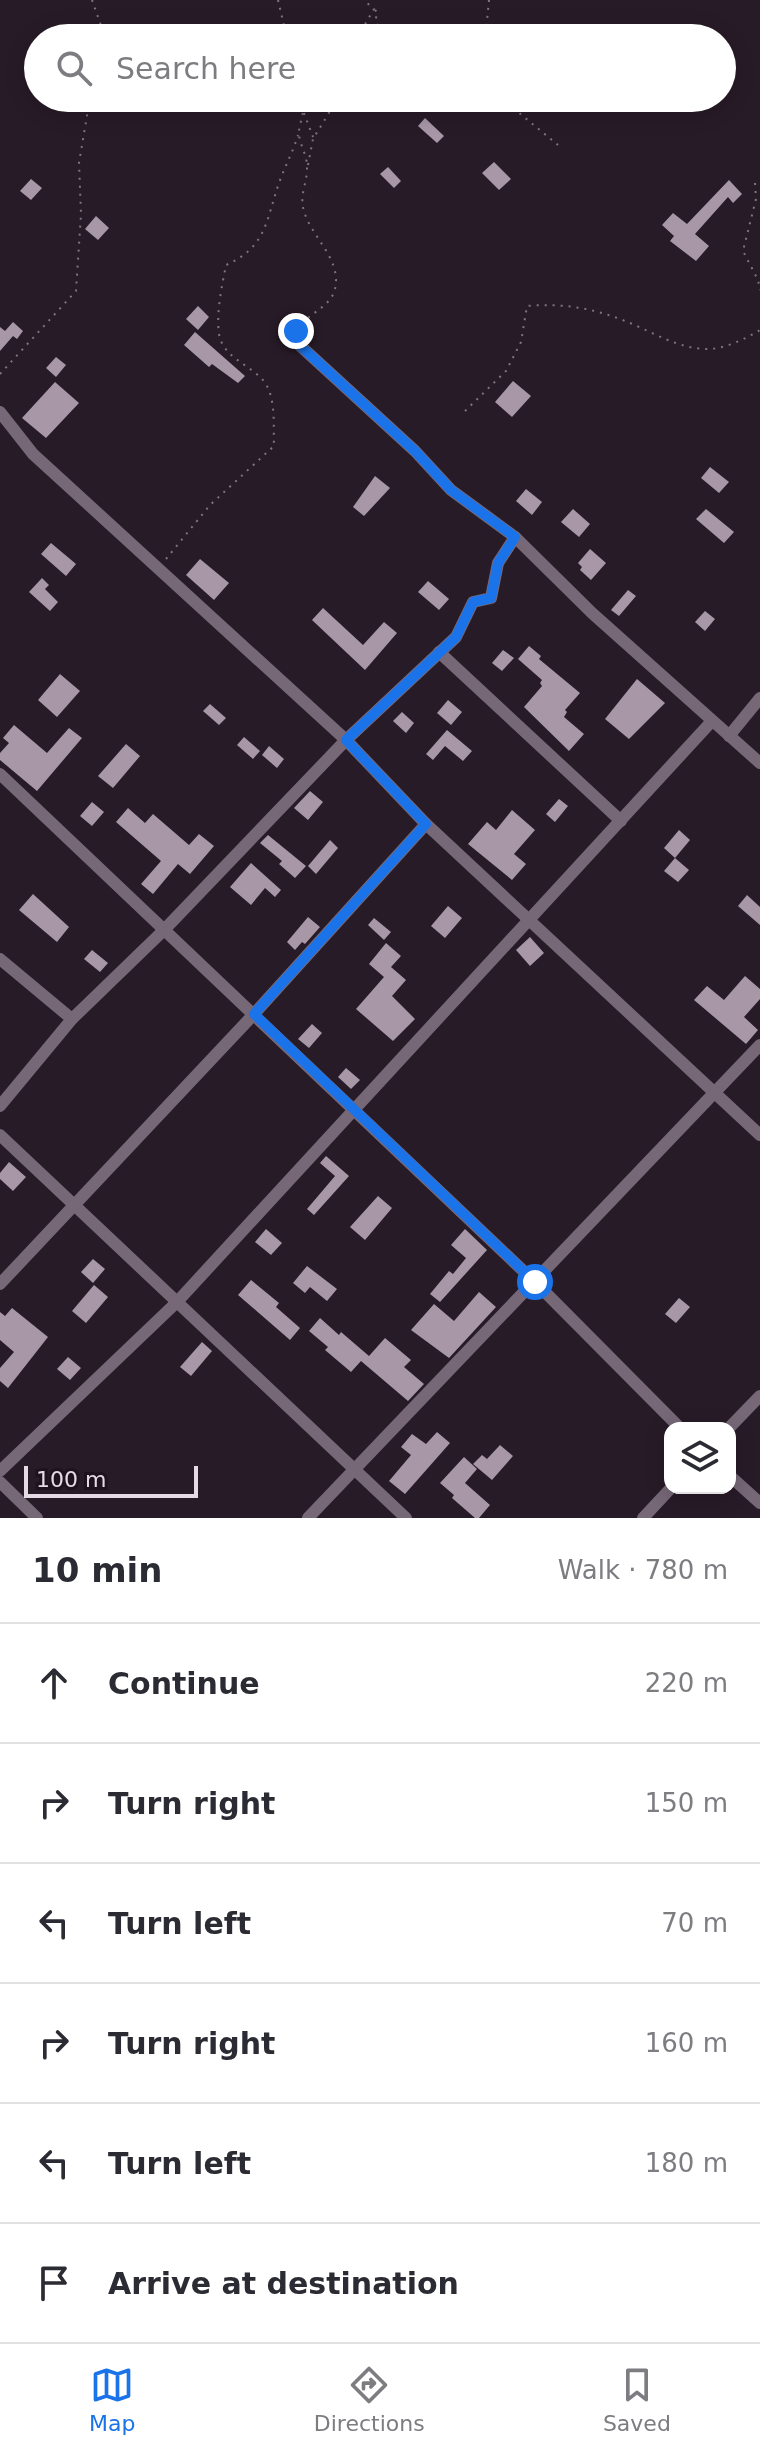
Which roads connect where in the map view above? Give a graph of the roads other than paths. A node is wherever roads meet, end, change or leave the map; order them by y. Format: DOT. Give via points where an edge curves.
graph roads {
  1 [pos="295,341"];
  2 [pos="0,412"];
  3 [pos="515,537"];
  4 [pos="439,652"];
  5 [pos="760,698"];
  6 [pos="712,721"];
  7 [pos="729,736"];
  8 [pos="346,740"];
  9 [pos="760,763"];
  10 [pos="0,774"];
  11 [pos="621,821"];
  12 [pos="426,824"];
  13 [pos="530,921"];
  14 [pos="164,930"];
  15 [pos="0,959"];
  16 [pos="254,1014"];
  17 [pos="72,1019"];
  18 [pos="760,1045"];
  19 [pos="713,1094"];
  20 [pos="0,1106"];
  21 [pos="353,1108"];
  22 [pos="0,1135"];
  23 [pos="760,1135"];
  24 [pos="73,1204"];
  25 [pos="535,1282"];
  26 [pos="0,1284"];
  27 [pos="177,1302"];
  28 [pos="760,1396"];
  29 [pos="674,1422"];
  30 [pos="735,1422"];
  31 [pos="355,1469"];
  32 [pos="0,1471"];
  33 [pos="736,1481"];
  34 [pos="0,1482"];
  35 [pos="665,1494"];
  36 [pos="760,1503"];
  37 [pos="37,1518"];
  38 [pos="308,1518"];
  39 [pos="406,1518"];
  40 [pos="643,1518"];
  1 -- 3 [label="street" via="451,490"];
  2 -- 8 [label="street" via="33,454"];
  3 -- 4 [label="street" via="498,563 491,598 473,602 456,637"];
  3 -- 6 [label="street"];
  4 -- 8 [label="street"];
  4 -- 11 [label="street"];
  5 -- 7 [label="street"];
  6 -- 7 [label="street"];
  6 -- 11 [label="street"];
  7 -- 9 [label="street"];
  8 -- 12 [label="street"];
  8 -- 14 [label="street"];
  10 -- 14 [label="street"];
  11 -- 13 [label="street"];
  12 -- 13 [label="street"];
  12 -- 16 [label="street"];
  13 -- 19 [label="street"];
  13 -- 21 [label="street"];
  14 -- 16 [label="street"];
  14 -- 17 [label="street"];
  15 -- 17 [label="street"];
  16 -- 21 [label="street"];
  16 -- 24 [label="street"];
  17 -- 20 [label="street"];
  18 -- 19 [label="street"];
  19 -- 23 [label="street"];
  19 -- 25 [label="street"];
  21 -- 25 [label="street"];
  21 -- 27 [label="street"];
  22 -- 24 [label="street"];
  24 -- 26 [label="street"];
  24 -- 27 [label="street"];
  25 -- 29 [label="street"];
  25 -- 31 [label="street"];
  27 -- 31 [label="street"];
  27 -- 32 [label="street"];
  28 -- 30 [label="street"];
  31 -- 38 [label="street"];
  31 -- 39 [label="street"];
  33 -- 36 [label="street"];
  34 -- 37 [label="street"];
  35 -- 40 [label="street"];
}
